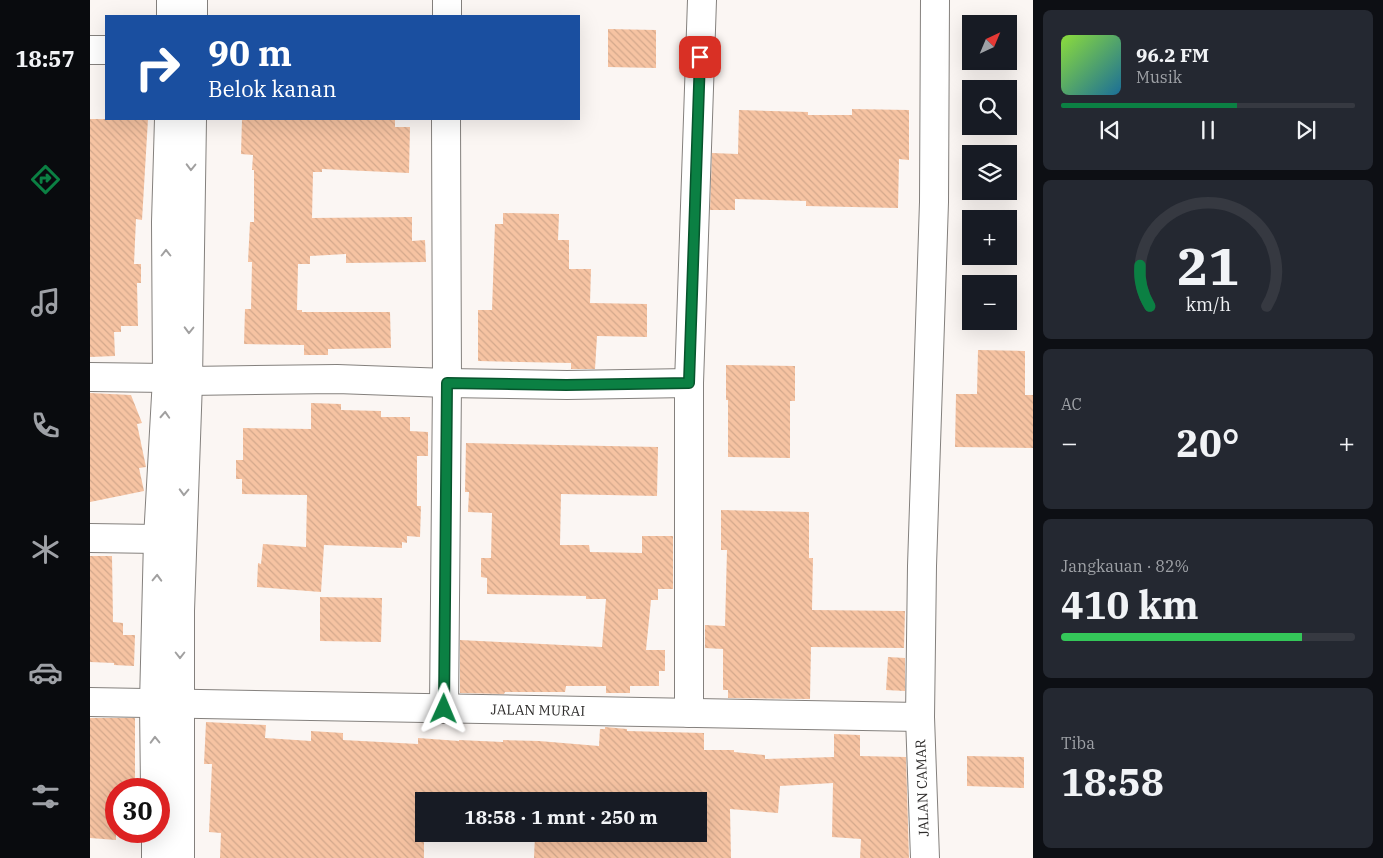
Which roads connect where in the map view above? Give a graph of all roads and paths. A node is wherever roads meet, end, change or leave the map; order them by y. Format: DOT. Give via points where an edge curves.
graph roads {
  1 [pos="171,0"];
  2 [pos="193,0"];
  3 [pos="447,0"];
  4 [pos="702,0"];
  5 [pos="935,0"];
  6 [pos="171,15"];
  7 [pos="193,15"];
  8 [pos="447,15"];
  9 [pos="90,50"];
  10 [pos="105,50"];
  11 [pos="169,120"];
  12 [pos="192,120"];
  13 [pos="446,120"];
  14 [pos="90,377"];
  15 [pos="177,379"];
  16 [pos="447,383"];
  17 [pos="689,383"];
  18 [pos="90,538"];
  19 [pos="158,539"];
  20 [pos="90,702"];
  21 [pos="167,704"];
  22 [pos="444,709"];
  23 [pos="689,713"];
  24 [pos="920,717"];
  25 [pos="157,778"];
  26 [pos="156,843"];
  27 [pos="156,858"];
  28 [pos="180,858"];
  29 [pos="925,858"];
  1 -- 6 [label="street"];
  2 -- 7 [label="street"];
  3 -- 8 [label="street"];
  4 -- 17 [label="street"];
  5 -- 24 [label="street, JALAN CAMAR" via="934,202"];
  9 -- 10 [label="street"];
  15 -- 11 [label="street, one-way" via="166,222"];
  12 -- 15 [label="street, one-way"];
  13 -- 16 [label="street"];
  14 -- 15 [label="street"];
  15 -- 16 [label="street"];
  19 -- 15 [label="street, one-way"];
  15 -- 21 [label="street, one-way" via="180,610"];
  16 -- 17 [label="street"];
  16 -- 22 [label="street"];
  17 -- 23 [label="street"];
  18 -- 19 [label="street"];
  21 -- 19 [label="street, one-way"];
  20 -- 21 [label="street, JALAN MURAI"];
  21 -- 22 [label="street, JALAN MURAI"];
  25 -- 21 [label="street, one-way"];
  21 -- 28 [label="street"];
  22 -- 23 [label="street, JALAN MURAI"];
  23 -- 24 [label="street, JALAN MURAI"];
  24 -- 29 [label="street, JALAN CAMAR"];
  26 -- 27 [label="street"];
}
